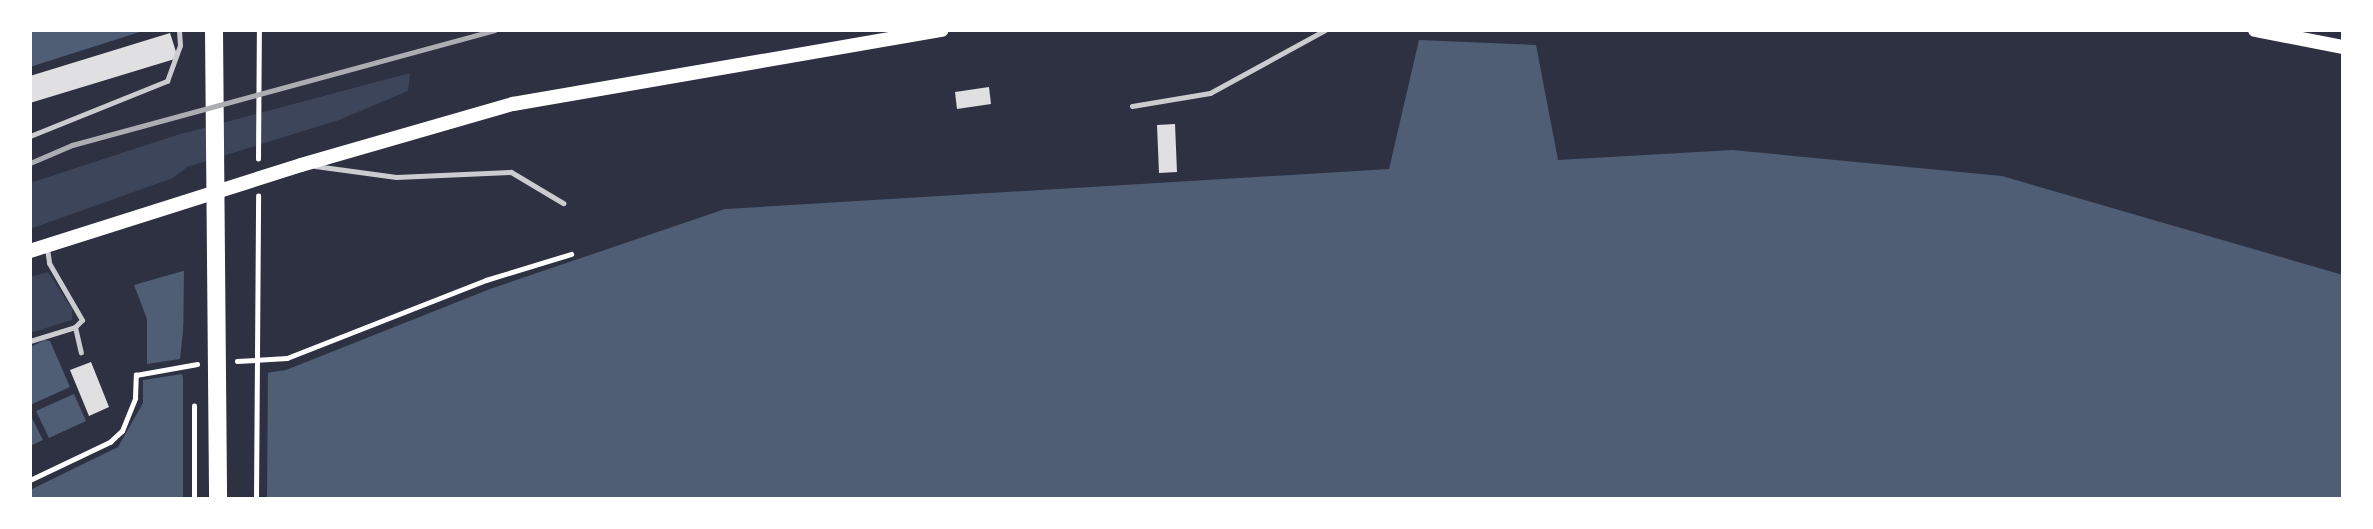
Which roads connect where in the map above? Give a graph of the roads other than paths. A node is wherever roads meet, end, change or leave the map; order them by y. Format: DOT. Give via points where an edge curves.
graph roads {
  1 [pos="179,30"];
  2 [pos="214,30"];
  3 [pos="942,30"];
  4 [pos="1325,30"];
  5 [pos="2255,30"];
  6 [pos="2343,47"];
  7 [pos="1132,106"];
  8 [pos="30,135"];
  9 [pos="301,164"];
  10 [pos="563,202"];
  11 [pos="46,245"];
  12 [pos="30,251"];
  13 [pos="75,327"];
  14 [pos="30,341"];
  15 [pos="81,352"];
  16 [pos="218,499"];
  1 -- 8 [label="lane" via="180,46 167,81"];
  2 -- 16 [label="main road"];
  3 -- 9 [label="main road" via="513,104"];
  4 -- 7 [label="lane" via="1210,93"];
  5 -- 6 [label="main road"];
  9 -- 10 [label="lane" via="396,177 511,172"];
  9 -- 11 [label="main road"];
  11 -- 12 [label="main road"];
  11 -- 13 [label="lane" via="49,263 82,320"];
  13 -- 14 [label="lane"];
  13 -- 15 [label="lane"];
}
